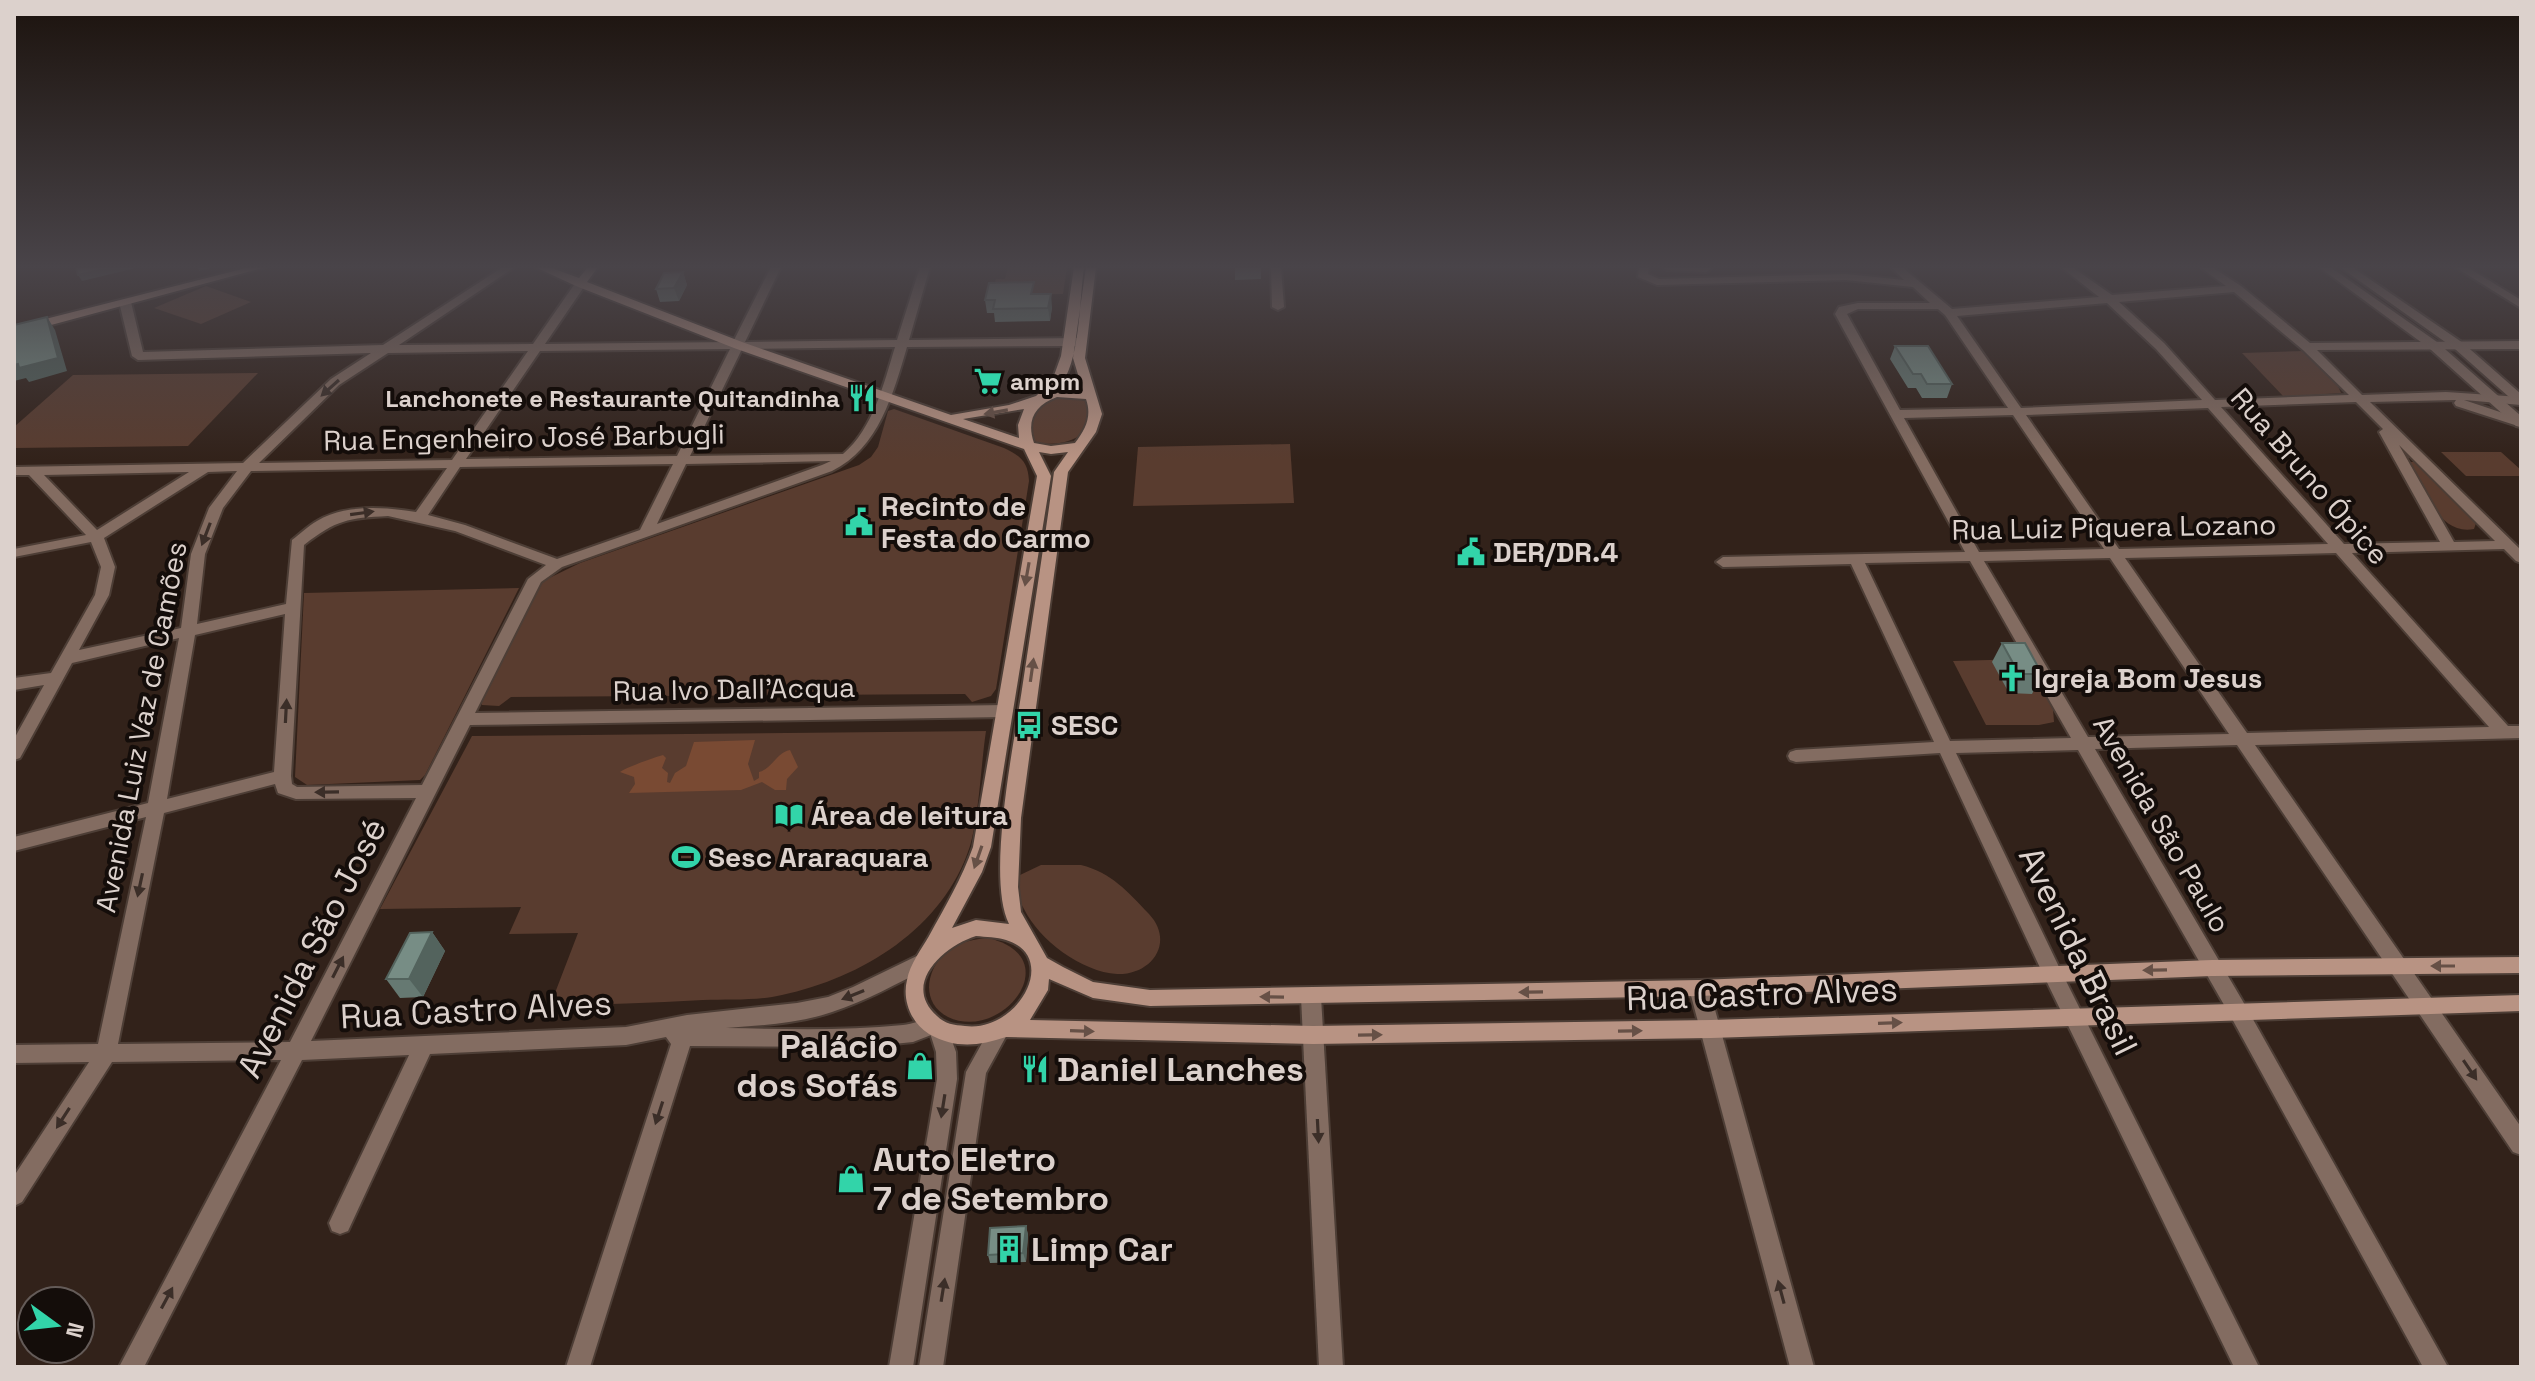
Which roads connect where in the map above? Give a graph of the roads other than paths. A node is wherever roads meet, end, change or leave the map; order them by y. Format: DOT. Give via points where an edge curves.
graph roads {
  1 [pos="132,331"];
  2 [pos="410,331"];
  3 [pos="547,331"];
  4 [pos="703,331"];
  5 [pos="745,331"];
  6 [pos="904,331"];
  7 [pos="1075,331"];
  8 [pos="1076,331"];
  9 [pos="1851,331"];
  10 [pos="1960,331"];
  11 [pos="2145,331"];
  12 [pos="2289,331"];
  13 [pos="2414,331"];
  14 [pos="2438,331"];
  15 [pos="1074,342"];
  16 [pos="738,345"];
  17 [pos="900,345"];
  18 [pos="2433,345"];
  19 [pos="2521,345"];
  20 [pos="2459,346"];
  21 [pos="2307,347"];
  22 [pos="383,349"];
  23 [pos="534,350"];
  24 [pos="884,393"];
  25 [pos="1089,395"];
  26 [pos="1046,396"];
  27 [pos="2431,397"];
  28 [pos="2491,397"];
  29 [pos="2359,399"];
  30 [pos="2521,401"];
  31 [pos="2210,403"];
  32 [pos="2017,413"];
  33 [pos="1898,414"];
  34 [pos="942,415"];
  35 [pos="2377,417"];
  36 [pos="2521,423"];
  37 [pos="1029,446"];
  38 [pos="1076,447"];
  39 [pos="846,457"];
  40 [pos="680,461"];
  41 [pos="455,464"];
  42 [pos="246,468"];
  43 [pos="203,469"];
  44 [pos="14,471"];
  45 [pos="33,471"];
  46 [pos="420,516"];
  47 [pos="645,534"];
  48 [pos="96,537"];
  49 [pos="2449,545"];
  50 [pos="2507,545"];
  51 [pos="2339,549"];
  52 [pos="14,553"];
  53 [pos="2115,554"];
  54 [pos="1974,556"];
  55 [pos="2521,558"];
  56 [pos="1856,560"];
  57 [pos="1723,562"];
  58 [pos="557,564"];
  59 [pos="291,608"];
  60 [pos="188,633"];
  61 [pos="69,658"];
  62 [pos="56,678"];
  63 [pos="14,684"];
  64 [pos="1005,711"];
  65 [pos="464,719"];
  66 [pos="2512,732"];
  67 [pos="2239,738"];
  68 [pos="2083,743"];
  69 [pos="1945,747"];
  70 [pos="14,754"];
  71 [pos="1796,756"];
  72 [pos="283,782"];
  73 [pos="427,791"];
  74 [pos="156,809"];
  75 [pos="14,844"];
  76 [pos="1026,939"];
  77 [pos="925,958"];
  78 [pos="1042,964"];
  79 [pos="2521,965"];
  80 [pos="2397,966"];
  81 [pos="2212,968"];
  82 [pos="2052,972"];
  83 [pos="1699,988"];
  84 [pos="1311,997"];
  85 [pos="2521,1003"];
  86 [pos="2426,1005"];
  87 [pos="2238,1011"];
  88 [pos="2075,1016"];
  89 [pos="935,1028"];
  90 [pos="1002,1029"];
  91 [pos="1711,1029"];
  92 [pos="685,1031"];
  93 [pos="1313,1035"];
  94 [pos="424,1044"];
  95 [pos="295,1051"];
  96 [pos="106,1053"];
  97 [pos="14,1054"];
  98 [pos="2521,1145"];
  99 [pos="14,1195"];
  100 [pos="340,1223"];
  101 [pos="131,1367"];
  102 [pos="578,1367"];
  103 [pos="901,1367"];
  104 [pos="931,1367"];
  105 [pos="1331,1367"];
  106 [pos="1802,1367"];
  107 [pos="2247,1367"];
  108 [pos="2436,1367"];
  1 -- 22 [label="street" via="138,356"];
  2 -- 22 [label="street, Avenida Luiz Vaz de Camões"];
  3 -- 23 [label="street"];
  4 -- 16 [label="main road"];
  5 -- 16 [label="street"];
  6 -- 17 [label="street"];
  7 -- 15 [label="main road"];
  8 -- 15 [label="main road"];
  9 -- 33 [label="street, Avenida São Paulo"];
  10 -- 32 [label="street"];
  11 -- 31 [label="street, Rua Bruno Ópice"];
  12 -- 21 [label="street"];
  13 -- 18 [label="street"];
  14 -- 20 [label="street"];
  15 -- 17 [label="street"];
  15 -- 25 [label="main road"];
  15 -- 26 [label="main road" via="1062,375"];
  16 -- 17 [label="street"];
  16 -- 23 [label="street"];
  16 -- 24 [label="main road"];
  16 -- 40 [label="street"];
  17 -- 24 [label="street"];
  18 -- 20 [label="street"];
  18 -- 21 [label="street"];
  18 -- 28 [label="street"];
  19 -- 20 [label="street"];
  20 -- 30 [label="street"];
  21 -- 29 [label="street"];
  22 -- 23 [label="street"];
  22 -- 42 [label="street, Avenida Luiz Vaz de Camões, one-way" via="335,382"];
  23 -- 41 [label="street"];
  24 -- 34 [label="main road"];
  24 -- 39 [label="street" via="864,438"];
  25 -- 26 [label="main road"];
  25 -- 38 [label="main road" via="1095,404 1094,426"];
  26 -- 34 [label="main road, one-way" via="994,413"];
  26 -- 37 [label="main road" via="1030,407 1024,420"];
  27 -- 28 [label="street"];
  27 -- 29 [label="street"];
  27 -- 36 [label="street"];
  28 -- 30 [label="street"];
  28 -- 36 [label="street"];
  29 -- 31 [label="street"];
  29 -- 35 [label="street"];
  31 -- 32 [label="street"];
  31 -- 51 [label="street, Rua Bruno Ópice"];
  32 -- 33 [label="street"];
  32 -- 53 [label="street"];
  33 -- 54 [label="street, Avenida São Paulo"];
  34 -- 37 [label="main road"];
  35 -- 49 [label="street"];
  35 -- 50 [label="street"];
  37 -- 38 [label="main road"];
  37 -- 64 [label="main road, one-way" via="1044,476"];
  76 -- 38 [label="main road, one-way" via="1012,912 1009,887 1012,818 1061,472"];
  39 -- 40 [label="street, Rua Engenheiro José Barbugli"];
  39 -- 47 [label="street"];
  40 -- 41 [label="street, Rua Engenheiro José Barbugli"];
  40 -- 47 [label="street"];
  41 -- 42 [label="street, Rua Engenheiro José Barbugli"];
  41 -- 46 [label="street"];
  42 -- 43 [label="street, Rua Engenheiro José Barbugli"];
  42 -- 60 [label="street, Avenida Luiz Vaz de Camões, one-way" via="216,508 198,554"];
  43 -- 45 [label="street, Rua Engenheiro José Barbugli"];
  43 -- 48 [label="street"];
  44 -- 45 [label="street, Rua Engenheiro José Barbugli"];
  45 -- 48 [label="street"];
  46 -- 58 [label="street"];
  59 -- 46 [label="street, one-way" via="297,543 308,531 357,512"];
  47 -- 58 [label="street"];
  48 -- 52 [label="street"];
  48 -- 61 [label="street" via="108,567 102,595"];
  49 -- 50 [label="street, Rua Luiz Piquera Lozano"];
  49 -- 51 [label="street, Rua Luiz Piquera Lozano"];
  50 -- 55 [label="street"];
  51 -- 53 [label="street, Rua Luiz Piquera Lozano"];
  51 -- 66 [label="street, Rua Bruno Ópice"];
  53 -- 54 [label="street, Rua Luiz Piquera Lozano"];
  53 -- 67 [label="street"];
  54 -- 56 [label="street, Rua Luiz Piquera Lozano"];
  54 -- 68 [label="street, Avenida São Paulo"];
  56 -- 57 [label="street, Rua Luiz Piquera Lozano"];
  56 -- 69 [label="street, Avenida Brasil"];
  58 -- 65 [label="street, Avenida São José" via="535,579"];
  59 -- 60 [label="street"];
  72 -- 59 [label="street, one-way"];
  60 -- 61 [label="street"];
  60 -- 74 [label="street, Avenida Luiz Vaz de Camões"];
  61 -- 62 [label="street"];
  62 -- 63 [label="street"];
  62 -- 70 [label="street"];
  64 -- 65 [label="street, Rua Ivo Dall'Acqua"];
  64 -- 77 [label="main road, one-way" via="982,847"];
  65 -- 73 [label="street, Avenida São José"];
  66 -- 67 [label="street"];
  67 -- 68 [label="street"];
  67 -- 80 [label="street"];
  68 -- 69 [label="street"];
  68 -- 81 [label="street, Avenida São Paulo"];
  69 -- 71 [label="street"];
  69 -- 82 [label="street, Avenida Brasil"];
  73 -- 72 [label="street, one-way" via="296,793"];
  72 -- 74 [label="street"];
  95 -- 73 [label="street, Avenida São José, one-way"];
  74 -- 75 [label="street"];
  74 -- 96 [label="street, Avenida Luiz Vaz de Camões, one-way"];
  76 -- 77 [label="main road" via="1012,931 976,928 941,942"];
  76 -- 78 [label="main road"];
  77 -- 89 [label="main road" via="916,974 915,1003"];
  77 -- 92 [label="street, Rua Castro Alves, one-way" via="829,1005"];
  84 -- 78 [label="main road, Rua Castro Alves, one-way" via="1122,997 1078,987"];
  78 -- 90 [label="main road" via="1036,999 1023,1016"];
  79 -- 80 [label="main road, Rua Castro Alves, one-way"];
  80 -- 81 [label="main road, Rua Castro Alves"];
  80 -- 86 [label="street"];
  81 -- 82 [label="main road, Rua Castro Alves, one-way"];
  81 -- 87 [label="street, Avenida São Paulo"];
  82 -- 83 [label="main road, Rua Castro Alves"];
  82 -- 88 [label="street, Avenida Brasil"];
  83 -- 84 [label="main road, Rua Castro Alves, one-way"];
  83 -- 91 [label="street"];
  84 -- 93 [label="street"];
  85 -- 86 [label="main road, Rua Castro Alves"];
  86 -- 87 [label="main road, Rua Castro Alves"];
  86 -- 98 [label="street, one-way"];
  87 -- 88 [label="main road, Rua Castro Alves"];
  87 -- 108 [label="street, Avenida São Paulo"];
  91 -- 88 [label="main road, Rua Castro Alves, one-way"];
  88 -- 107 [label="street, Avenida Brasil"];
  89 -- 90 [label="main road" via="967,1036"];
  89 -- 92 [label="street, Rua Castro Alves" via="864,1038"];
  89 -- 103 [label="street, one-way" via="946,1052 947,1079"];
  90 -- 93 [label="main road, Rua Castro Alves, one-way"];
  104 -- 90 [label="street, one-way" via="976,1072"];
  93 -- 91 [label="main road, Rua Castro Alves, one-way"];
  106 -- 91 [label="street, one-way"];
  92 -- 94 [label="street, Rua Castro Alves"];
  92 -- 102 [label="street, one-way"];
  93 -- 105 [label="street, one-way"];
  94 -- 95 [label="street, Rua Castro Alves"];
  94 -- 100 [label="street"];
  95 -- 96 [label="street, Rua Castro Alves"];
  101 -- 95 [label="street, Avenida São José, one-way"];
  96 -- 97 [label="street, Rua Castro Alves"];
  96 -- 99 [label="street, one-way"];
}
